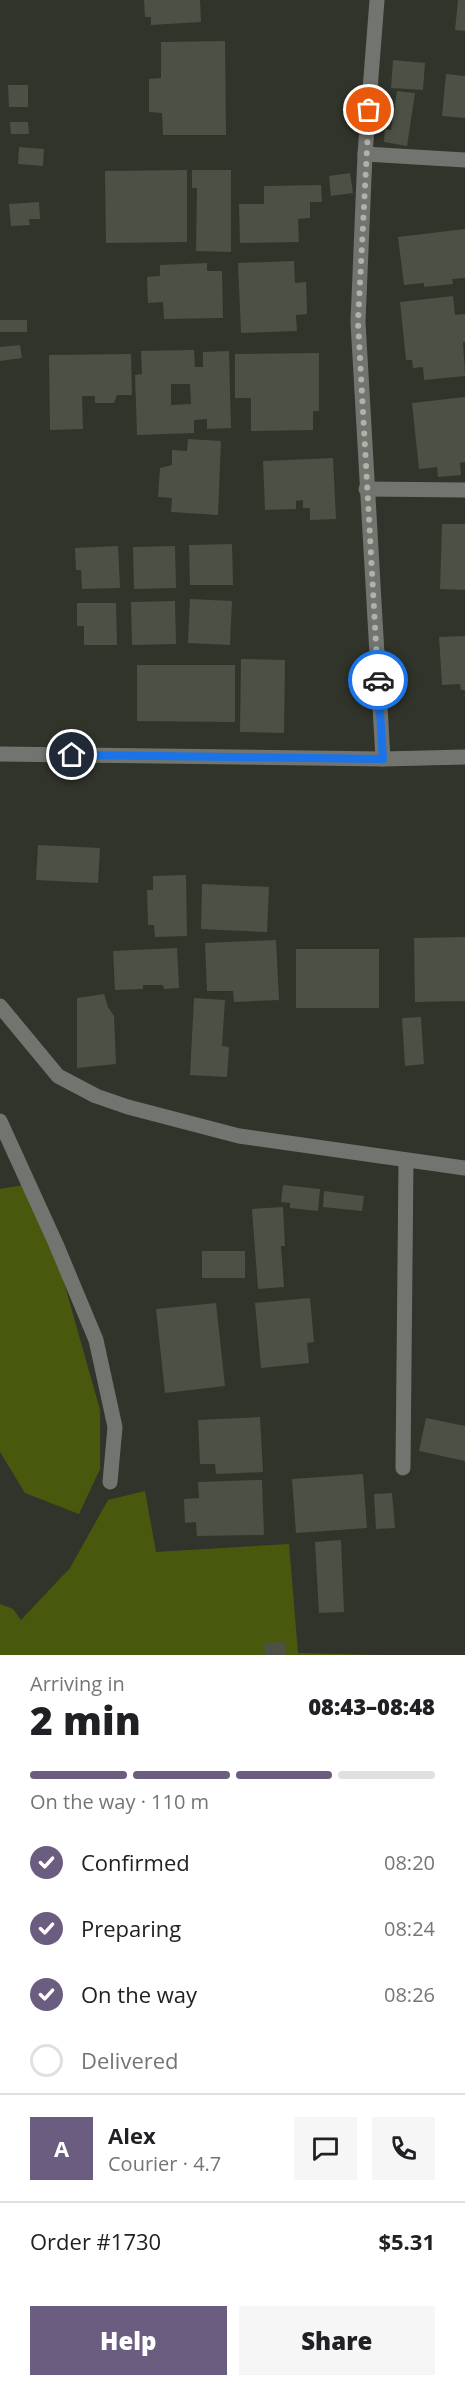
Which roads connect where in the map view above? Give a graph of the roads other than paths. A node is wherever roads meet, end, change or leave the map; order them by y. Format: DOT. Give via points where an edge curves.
graph roads {
  1 [pos="377,0"];
  2 [pos="365,154"];
  3 [pos="465,160"];
  4 [pos="366,489"];
  5 [pos="465,490"];
  6 [pos="0,754"];
  7 [pos="465,757"];
  8 [pos="383,759"];
  9 [pos="0,1006"];
  10 [pos="0,1121"];
  11 [pos="406,1161"];
  12 [pos="465,1168"];
  13 [pos="403,1468"];
  14 [pos="110,1482"];
  1 -- 2 [label="street"];
  2 -- 3 [label="street"];
  2 -- 4 [label="street" via="358,322"];
  4 -- 5 [label="street"];
  4 -- 8 [label="street"];
  6 -- 8 [label="street"];
  7 -- 8 [label="street"];
  9 -- 11 [label="street" via="58,1076 96,1096 239,1136"];
  10 -- 14 [label="street" via="96,1340 115,1428"];
  11 -- 12 [label="street"];
  11 -- 13 [label="street"];
}
